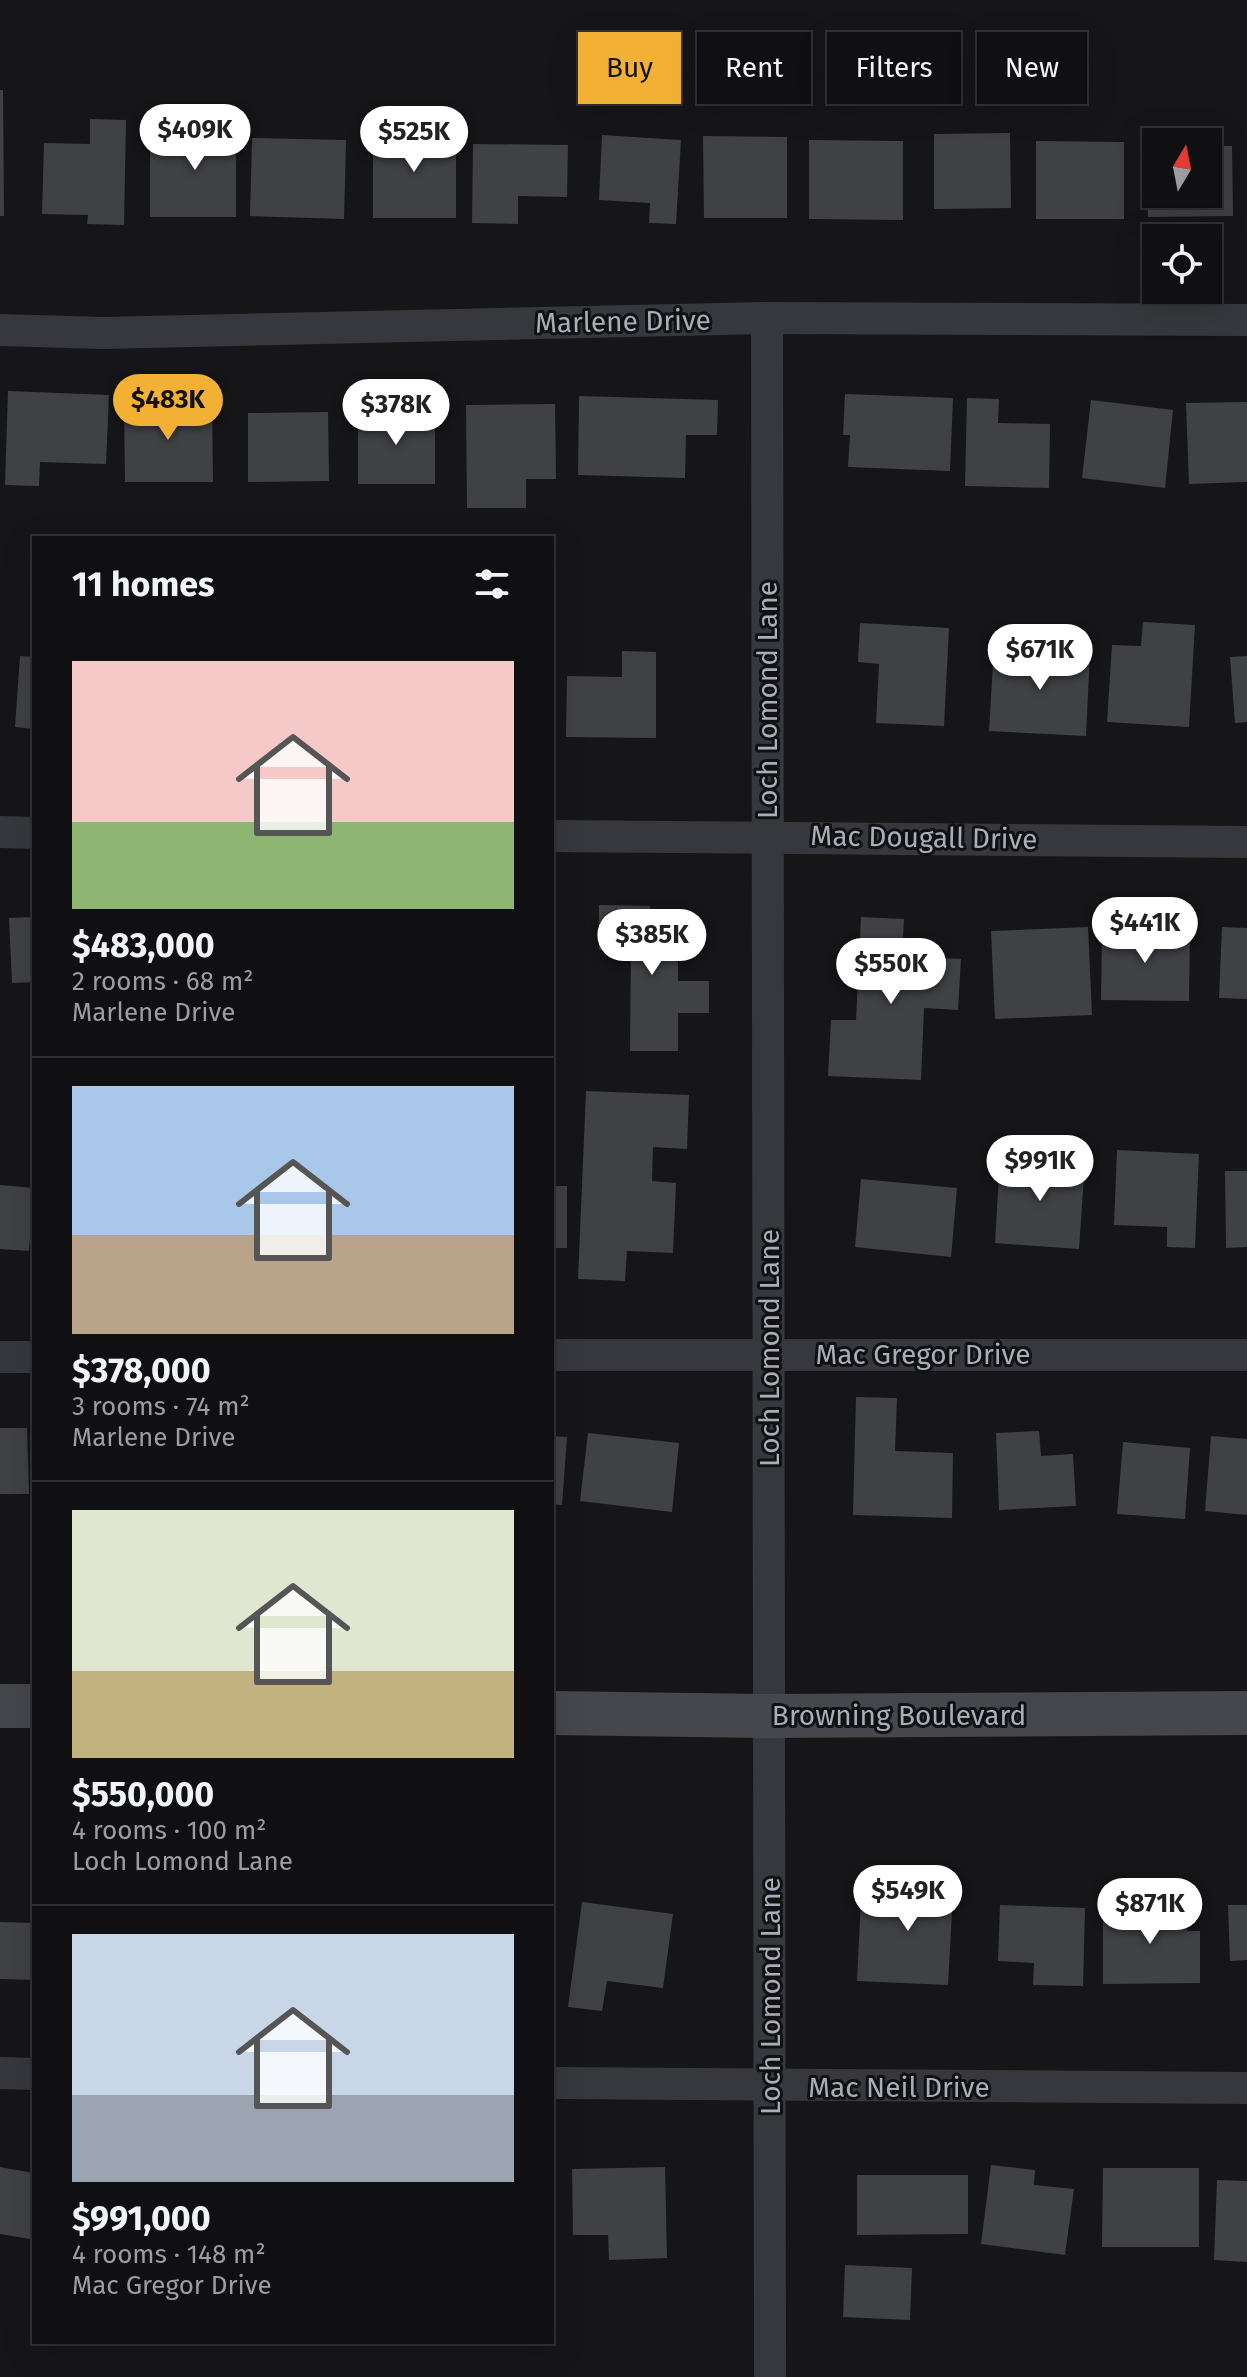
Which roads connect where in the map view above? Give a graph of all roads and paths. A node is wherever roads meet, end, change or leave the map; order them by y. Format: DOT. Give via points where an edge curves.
graph roads {
  1 [pos="767,318"];
  2 [pos="1247,320"];
  3 [pos="0,330"];
  4 [pos="0,832"];
  5 [pos="32,833"];
  6 [pos="768,835"];
  7 [pos="554,836"];
  8 [pos="1247,842"];
  9 [pos="769,1354"];
  10 [pos="554,1355"];
  11 [pos="1247,1355"];
  12 [pos="0,1357"];
  13 [pos="32,1357"];
  14 [pos="0,1706"];
  15 [pos="32,1706"];
  16 [pos="554,1713"];
  17 [pos="1247,1713"];
  18 [pos="769,1716"];
  19 [pos="0,2073"];
  20 [pos="32,2074"];
  21 [pos="554,2083"];
  22 [pos="770,2086"];
  23 [pos="1247,2088"];
  24 [pos="770,2377"];
  1 -- 2 [label="street, Marlene Drive"];
  1 -- 3 [label="street, Marlene Drive" via="103,333"];
  1 -- 6 [label="street, Loch Lomond Lane"];
  4 -- 5 [label="street"];
  6 -- 7 [label="street, Mac Dougall Drive"];
  6 -- 8 [label="street, Mac Dougall Drive"];
  6 -- 9 [label="street, Loch Lomond Lane"];
  9 -- 10 [label="street, Mac Gregor Drive"];
  9 -- 11 [label="street, Mac Gregor Drive"];
  9 -- 18 [label="street, Loch Lomond Lane"];
  12 -- 13 [label="street"];
  14 -- 15 [label="street"];
  16 -- 18 [label="street, Browning Boulevard"];
  17 -- 18 [label="street, Browning Boulevard"];
  18 -- 22 [label="street, Loch Lomond Lane"];
  19 -- 20 [label="street"];
  21 -- 22 [label="street, Mac Neil Drive"];
  22 -- 23 [label="street, Mac Neil Drive"];
  22 -- 24 [label="street, Loch Lomond Lane"];
}
